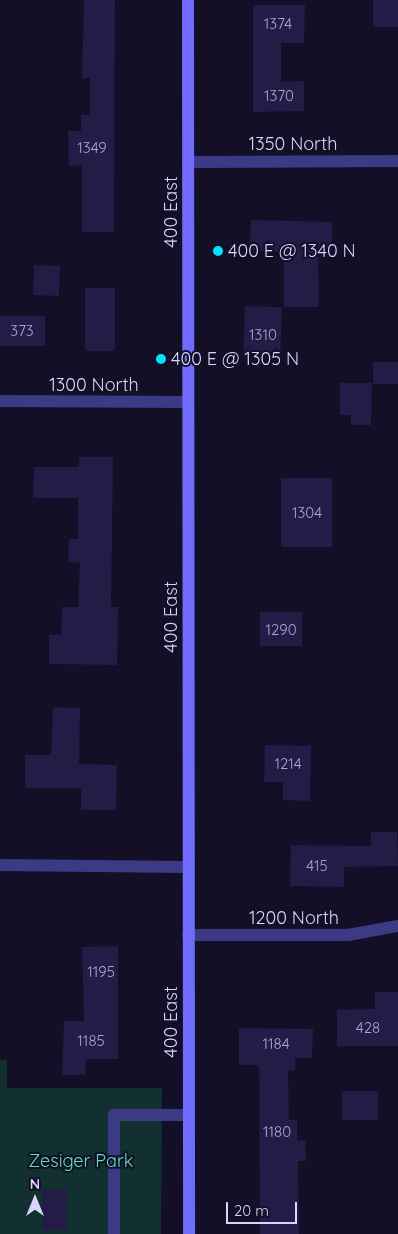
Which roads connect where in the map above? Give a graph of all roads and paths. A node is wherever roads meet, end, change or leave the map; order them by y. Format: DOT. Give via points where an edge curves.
graph roads {
  1 [pos="188,0"];
  2 [pos="398,161"];
  3 [pos="188,162"];
  4 [pos="0,401"];
  5 [pos="188,402"];
  6 [pos="0,865"];
  7 [pos="188,867"];
  8 [pos="398,926"];
  9 [pos="188,935"];
  10 [pos="188,1115"];
  11 [pos="114,1234"];
  12 [pos="189,1234"];
  1 -- 3 [label="main road, 400 East"];
  2 -- 3 [label="street, 1350 North"];
  3 -- 5 [label="main road, 400 East"];
  4 -- 5 [label="street, 1300 North"];
  5 -- 7 [label="main road, 400 East"];
  6 -- 7 [label="street"];
  7 -- 9 [label="main road, 400 East"];
  8 -- 9 [label="street, 1200 North" via="348,935"];
  9 -- 10 [label="main road, 400 East"];
  10 -- 11 [label="street" via="114,1115"];
  10 -- 12 [label="main road, 400 East"];
}
